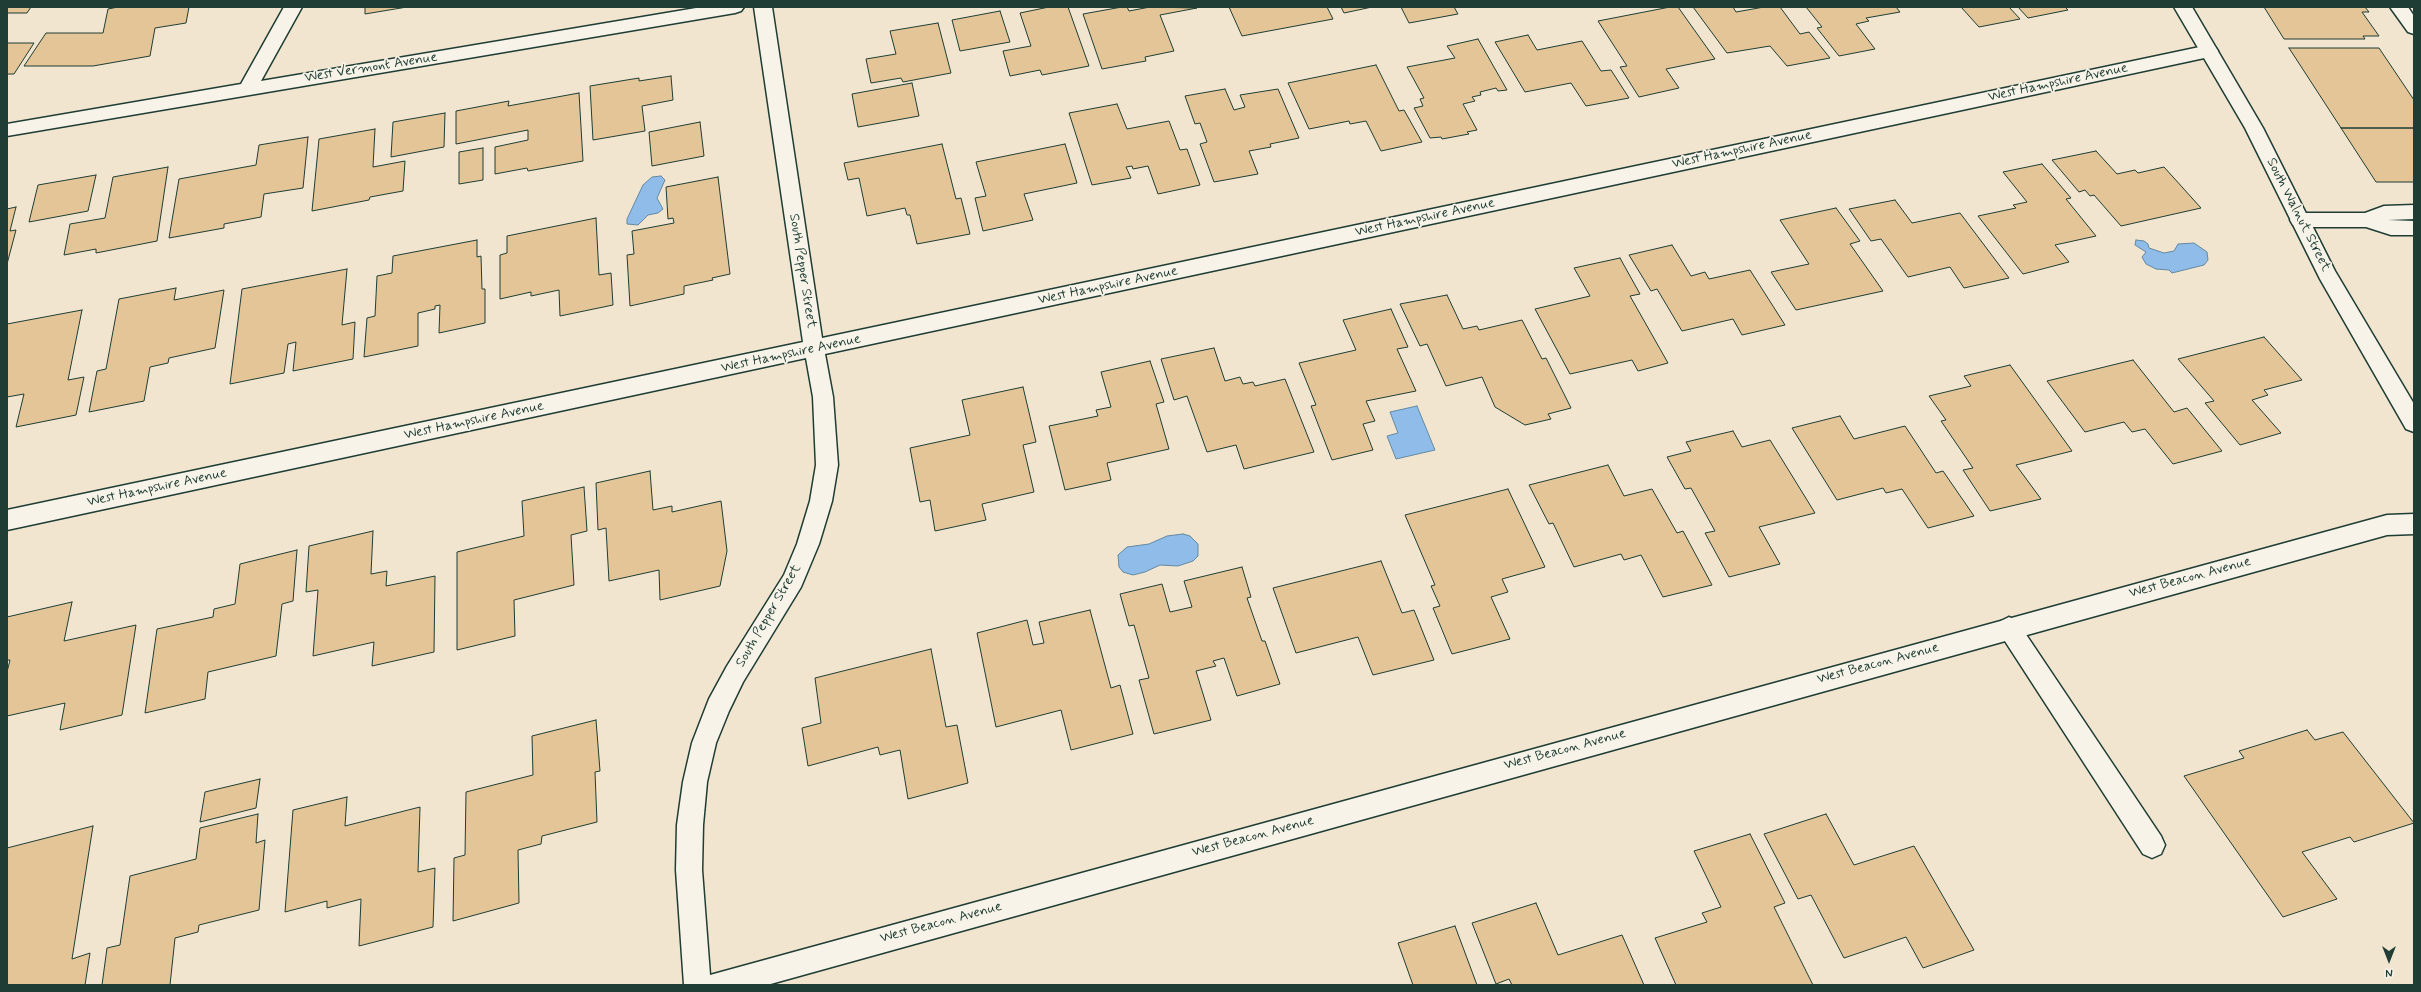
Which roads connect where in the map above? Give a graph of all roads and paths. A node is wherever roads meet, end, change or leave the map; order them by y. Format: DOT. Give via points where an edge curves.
graph roads {
  1 [pos="293,7"];
  2 [pos="736,7"];
  3 [pos="763,7"];
  4 [pos="2183,7"];
  5 [pos="2398,7"];
  6 [pos="2414,28"];
  7 [pos="2209,51"];
  8 [pos="248,88"];
  9 [pos="7,130"];
  10 [pos="2414,212"];
  11 [pos="2300,220"];
  12 [pos="2366,220"];
  13 [pos="2414,228"];
  14 [pos="814,349"];
  15 [pos="2414,423"];
  16 [pos="7,520"];
  17 [pos="2414,524"];
  18 [pos="2009,628"];
  19 [pos="2152,845"];
  20 [pos="697,985"];
  21 [pos="718,985"];
  1 -- 8 [label="street"];
  2 -- 8 [label="street, West Vermont Avenue"];
  3 -- 14 [label="street, South Pepper Street"];
  4 -- 7 [label="street, South Walnut Street"];
  5 -- 6 [label="street"];
  7 -- 11 [label="street, South Walnut Street" via="2254,128"];
  7 -- 14 [label="street, West Hampshire Avenue"];
  8 -- 9 [label="street, West Vermont Avenue"];
  10 -- 12 [label="street" via="2384,212"];
  11 -- 12 [label="street"];
  11 -- 15 [label="street, South Walnut Street" via="2327,274"];
  12 -- 13 [label="street" via="2391,228"];
  14 -- 16 [label="street, West Hampshire Avenue"];
  14 -- 20 [label="street, South Pepper Street" via="826,434 827,465 821,501 808,544 793,580 735,674 718,707 704,743 695,782 690,824 689,870"];
  17 -- 18 [label="street, West Beacon Avenue" via="2387,525"];
  18 -- 19 [label="street"];
  18 -- 21 [label="street, West Beacon Avenue"];
}
